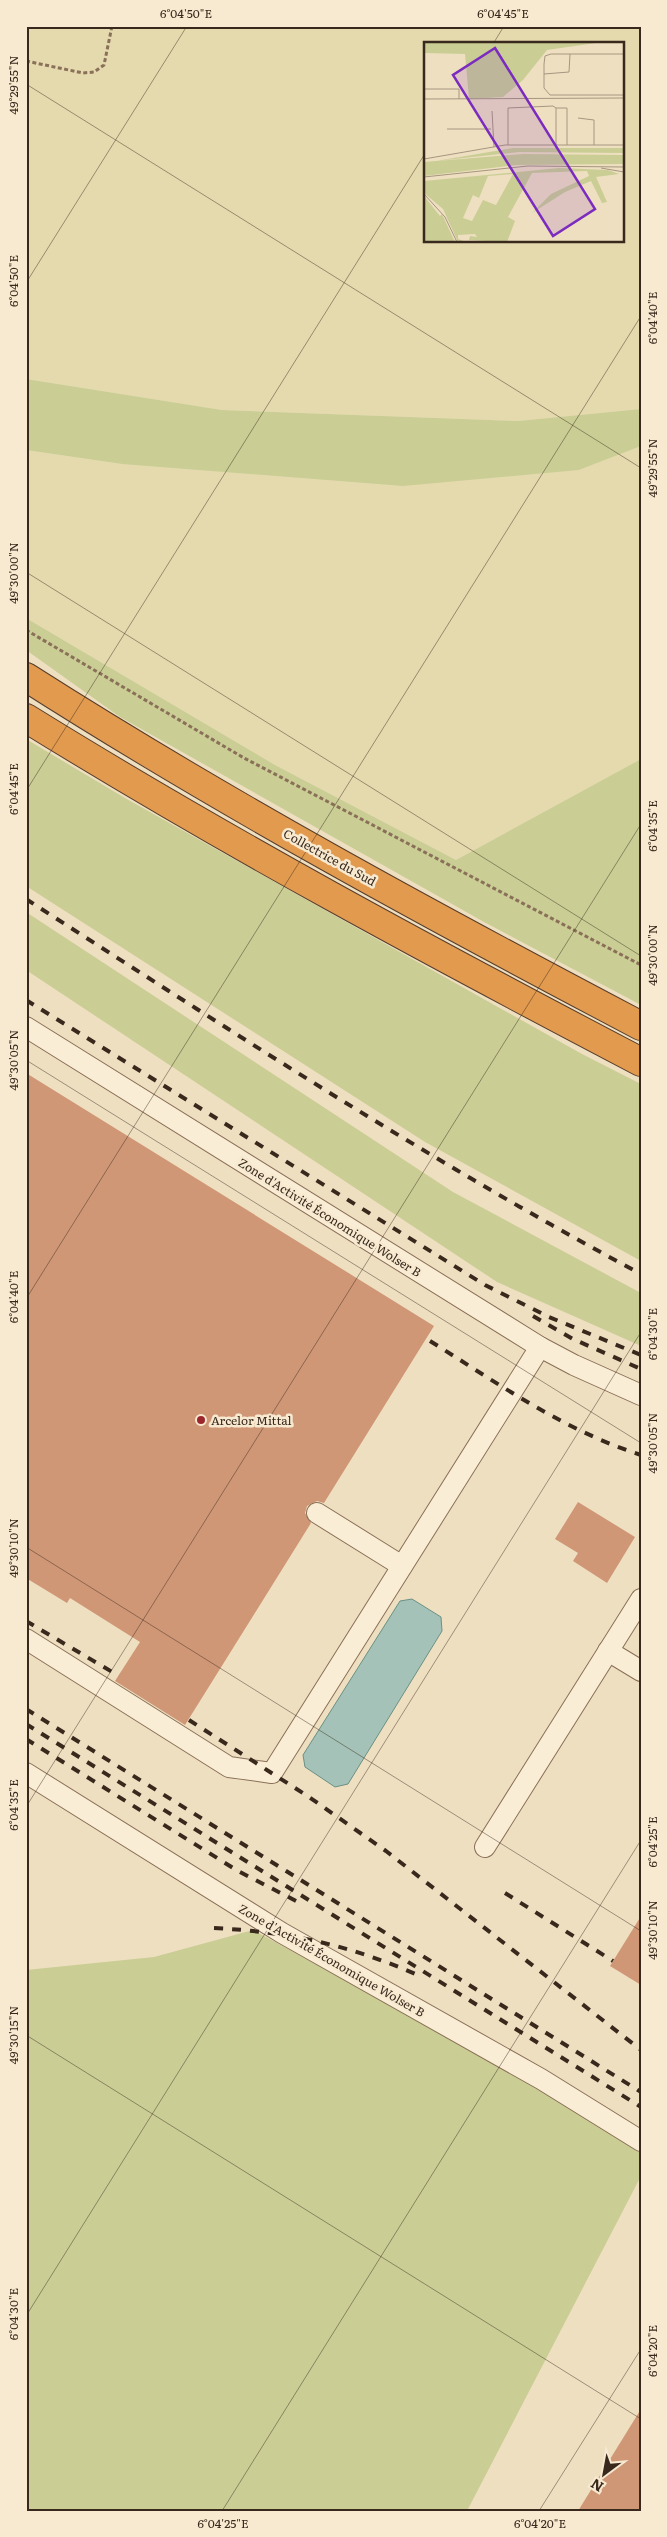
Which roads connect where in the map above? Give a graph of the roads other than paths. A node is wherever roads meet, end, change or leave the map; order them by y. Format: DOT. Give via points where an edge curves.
graph roads {
  1 [pos="26,677"];
  2 [pos="26,718"];
  3 [pos="641,1026"];
  4 [pos="26,1028"];
  5 [pos="641,1062"];
  6 [pos="540,1347"];
  7 [pos="641,1394"];
  8 [pos="318,1513"];
  9 [pos="402,1566"];
  10 [pos="641,1599"];
  11 [pos="26,1639"];
  12 [pos="608,1650"];
  13 [pos="641,1671"];
  14 [pos="26,1773"];
  15 [pos="485,1847"];
  16 [pos="641,2141"];
  1 -- 3 [label="highway, Collectrice du Sud" via="237,806 476,939"];
  2 -- 5 [label="highway" via="223,834 457,965"];
  4 -- 6 [label="street, Zone d'Activité Économique Wolser B"];
  6 -- 7 [label="street, Zone d'Activité Économique Wolser B"];
  6 -- 9 [label="street"];
  8 -- 9 [label="street"];
  9 -- 11 [label="street" via="272,1773 229,1767"];
  10 -- 12 [label="street"];
  12 -- 13 [label="street"];
  12 -- 15 [label="street"];
  14 -- 16 [label="street, Zone d'Activité Économique Wolser B" via="282,1933 541,2079"];
}
